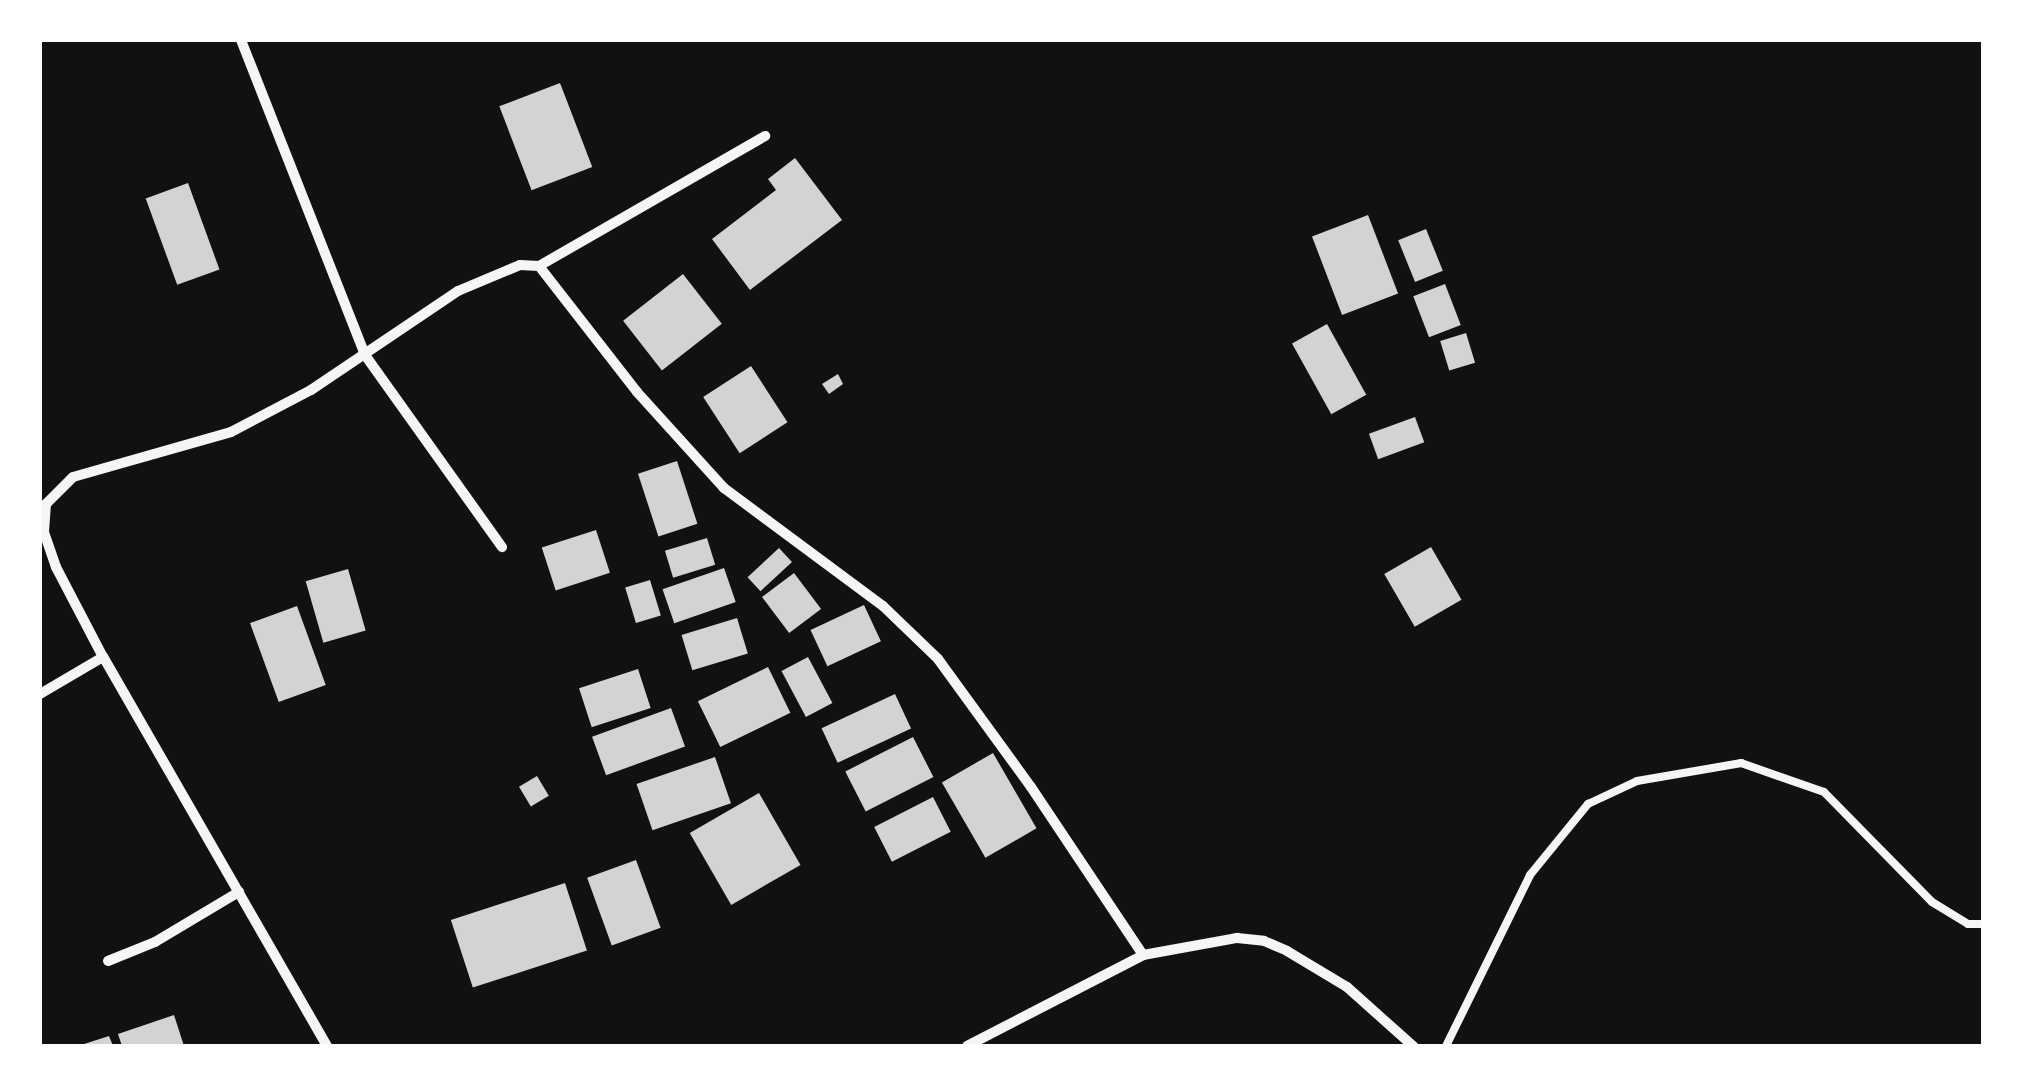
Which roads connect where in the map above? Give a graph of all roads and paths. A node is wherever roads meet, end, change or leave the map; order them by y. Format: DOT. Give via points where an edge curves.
graph roads {
  1 [pos="241,40"];
  2 [pos="765,136"];
  3 [pos="540,266"];
  4 [pos="364,355"];
  5 [pos="43,499"];
  6 [pos="502,547"];
  7 [pos="103,658"];
  8 [pos="43,693"];
  9 [pos="239,892"];
  10 [pos="1983,924"];
  11 [pos="1143,955"];
  12 [pos="108,961"];
  13 [pos="327,1046"];
  14 [pos="967,1046"];
  15 [pos="1413,1046"];
  16 [pos="1446,1046"];
  1 -- 4 [label="street"];
  2 -- 3 [label="street"];
  3 -- 4 [label="street" via="520,264 489,274"];
  3 -- 11 [label="street" via="637,392 724,488 883,606 938,659"];
  4 -- 5 [label="street" via="231,432 73,477"];
  4 -- 6 [label="street"];
  5 -- 7 [label="street" via="44,532 56,567"];
  7 -- 8 [label="street"];
  7 -- 9 [label="street"];
  9 -- 12 [label="street" via="184,927"];
  9 -- 13 [label="street"];
  10 -- 16 [label="lane" via="1968,924 1932,902 1824,792 1741,763 1637,781 1588,804 1530,875"];
  11 -- 14 [label="street"];
  11 -- 15 [label="street" via="1237,938 1264,942 1347,987"];
}
